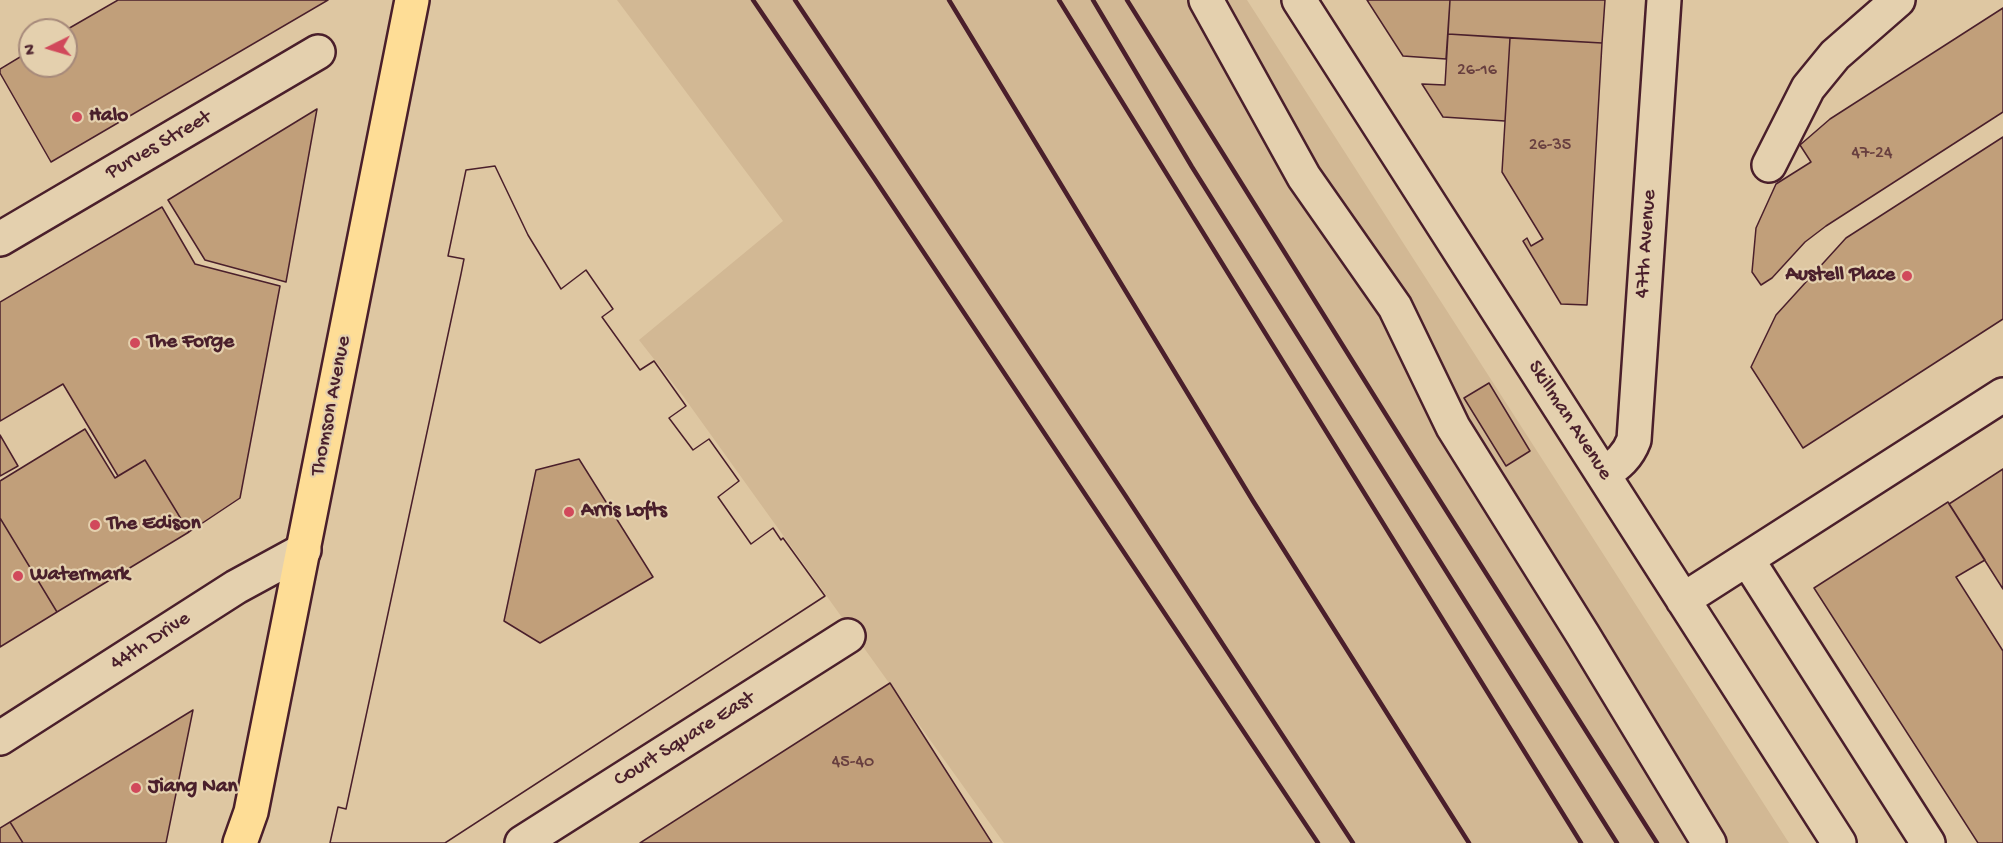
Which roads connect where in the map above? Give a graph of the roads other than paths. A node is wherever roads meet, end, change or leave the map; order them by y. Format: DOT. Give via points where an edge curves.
graph roads {
  1 [pos="412,0"];
  2 [pos="1206,0"];
  3 [pos="1299,0"];
  4 [pos="1664,0"];
  5 [pos="1898,0"];
  6 [pos="318,52"];
  7 [pos="1769,165"];
  8 [pos="0,239"];
  9 [pos="2003,394"];
  10 [pos="1603,474"];
  11 [pos="304,550"];
  12 [pos="1747,559"];
  13 [pos="1683,600"];
  14 [pos="848,636"];
  15 [pos="0,738"];
  16 [pos="250,827"];
  17 [pos="240,843"];
  18 [pos="522,843"];
  19 [pos="1709,843"];
  20 [pos="1839,843"];
  21 [pos="1928,843"];
  1 -- 11 [label="main road, Thomson Avenue"];
  2 -- 19 [label="street" via="1304,177 1395,307 1453,428"];
  3 -- 10 [label="street, Skillman Avenue"];
  4 -- 10 [label="street, 47th Avenue" via="1634,440 1621,462"];
  5 -- 7 [label="street" via="1835,55 1808,88"];
  6 -- 8 [label="street, Purves Street"];
  9 -- 12 [label="street"];
  10 -- 13 [label="street, Skillman Avenue"];
  11 -- 15 [label="street, 44th Drive" via="236,587"];
  11 -- 16 [label="main road, Thomson Avenue"];
  12 -- 13 [label="street"];
  12 -- 21 [label="street"];
  13 -- 20 [label="street, Skillman Avenue"];
  14 -- 18 [label="street, Court Square East"];
  16 -- 17 [label="main road, Thomson Avenue"];
}
